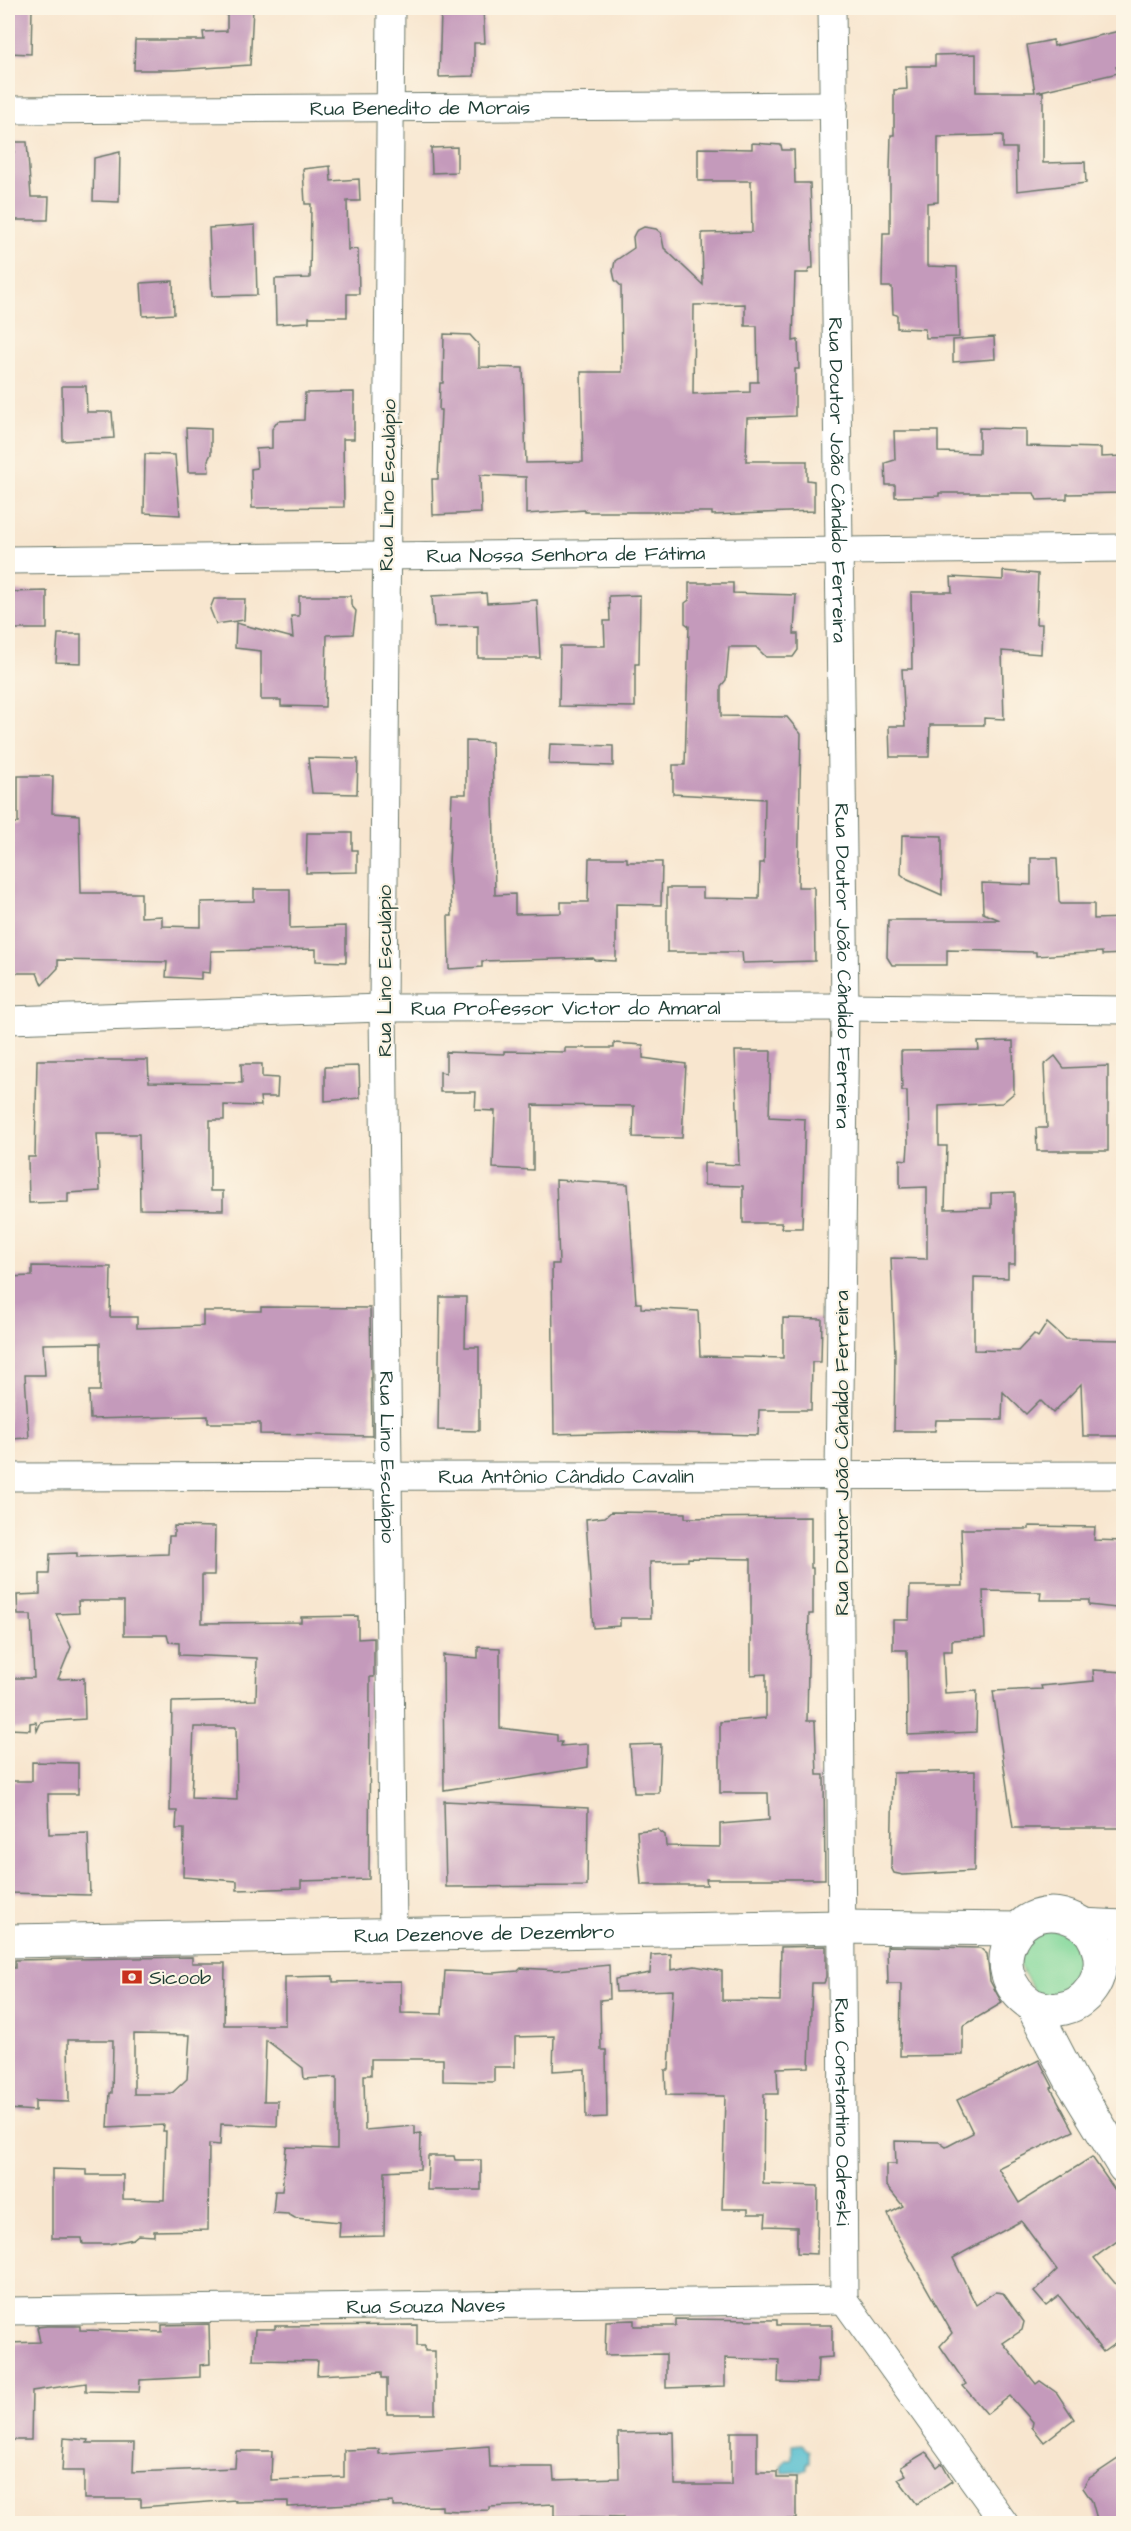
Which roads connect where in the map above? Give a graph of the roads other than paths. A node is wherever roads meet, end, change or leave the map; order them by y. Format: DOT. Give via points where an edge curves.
graph roads {
  1 [pos="391,8"];
  2 [pos="832,8"];
  3 [pos="834,105"];
  4 [pos="392,106"];
  5 [pos="8,110"];
  6 [pos="1124,548"];
  7 [pos="839,550"];
  8 [pos="386,555"];
  9 [pos="8,560"];
  10 [pos="845,1007"];
  11 [pos="383,1008"];
  12 [pos="1124,1010"];
  13 [pos="8,1020"];
  14 [pos="839,1474"];
  15 [pos="1124,1475"];
  16 [pos="8,1477"];
  17 [pos="390,1478"];
  18 [pos="1080,1922"];
  19 [pos="1124,1924"];
  20 [pos="842,1927"];
  21 [pos="959,1927"];
  22 [pos="1018,1929"];
  23 [pos="393,1935"];
  24 [pos="8,1941"];
  25 [pos="1112,1952"];
  26 [pos="1005,1966"];
  27 [pos="1032,2005"];
  28 [pos="1073,2005"];
  29 [pos="1071,2080"];
  30 [pos="1124,2167"];
  31 [pos="844,2300"];
  32 [pos="8,2311"];
  33 [pos="1005,2523"];
  1 -- 4 [label="street, Rua Lino Esculápio"];
  2 -- 3 [label="street, Rua Doutor João Cândido Ferreira"];
  3 -- 4 [label="street, Rua Benedito de Morais"];
  3 -- 7 [label="street, Rua Doutor João Cândido Ferreira"];
  4 -- 5 [label="street, Rua Benedito de Morais"];
  4 -- 8 [label="street, Rua Lino Esculápio"];
  6 -- 7 [label="street, Rua Nossa Senhora de Fátima"];
  7 -- 8 [label="street, Rua Nossa Senhora de Fátima"];
  7 -- 10 [label="street, Rua Doutor João Cândido Ferreira"];
  8 -- 9 [label="street, Rua Nossa Senhora de Fátima"];
  8 -- 11 [label="street, Rua Lino Esculápio"];
  10 -- 11 [label="street, Rua Professor Victor do Amaral"];
  10 -- 12 [label="street, Rua Professor Victor do Amaral"];
  10 -- 14 [label="street, Rua Doutor João Cândido Ferreira"];
  11 -- 13 [label="street, Rua Professor Victor do Amaral"];
  11 -- 17 [label="street, Rua Lino Esculápio"];
  14 -- 15 [label="street, Rua Antônio Cândido Cavalin"];
  14 -- 17 [label="street, Rua Antônio Cândido Cavalin"];
  14 -- 20 [label="street, Rua Doutor João Cândido Ferreira"];
  16 -- 17 [label="street, Rua Antônio Cândido Cavalin"];
  17 -- 23 [label="street, Rua Lino Esculápio"];
  18 -- 19 [label="street"];
  18 -- 22 [label="main road" via="1067,1916 1041,1916"];
  18 -- 25 [label="main road" via="1097,1944"];
  20 -- 21 [label="main road, Rua Dezenove de Dezembro"];
  20 -- 23 [label="main road, Rua Dezenove de Dezembro"];
  20 -- 31 [label="street, Rua Constantino Odreski"];
  21 -- 22 [label="main road, Rua Dezenove de Dezembro"];
  21 -- 26 [label="main road"];
  22 -- 26 [label="main road" via="1006,1952"];
  23 -- 24 [label="main road, Rua Dezenove de Dezembro"];
  25 -- 28 [label="main road" via="1094,1986"];
  26 -- 27 [label="main road" via="1013,1989"];
  27 -- 28 [label="main road" via="1045,2009"];
  27 -- 29 [label="main road"];
  28 -- 29 [label="main road"];
  29 -- 30 [label="main road"];
  31 -- 32 [label="street, Rua Souza Naves"];
  31 -- 33 [label="street"];
}
